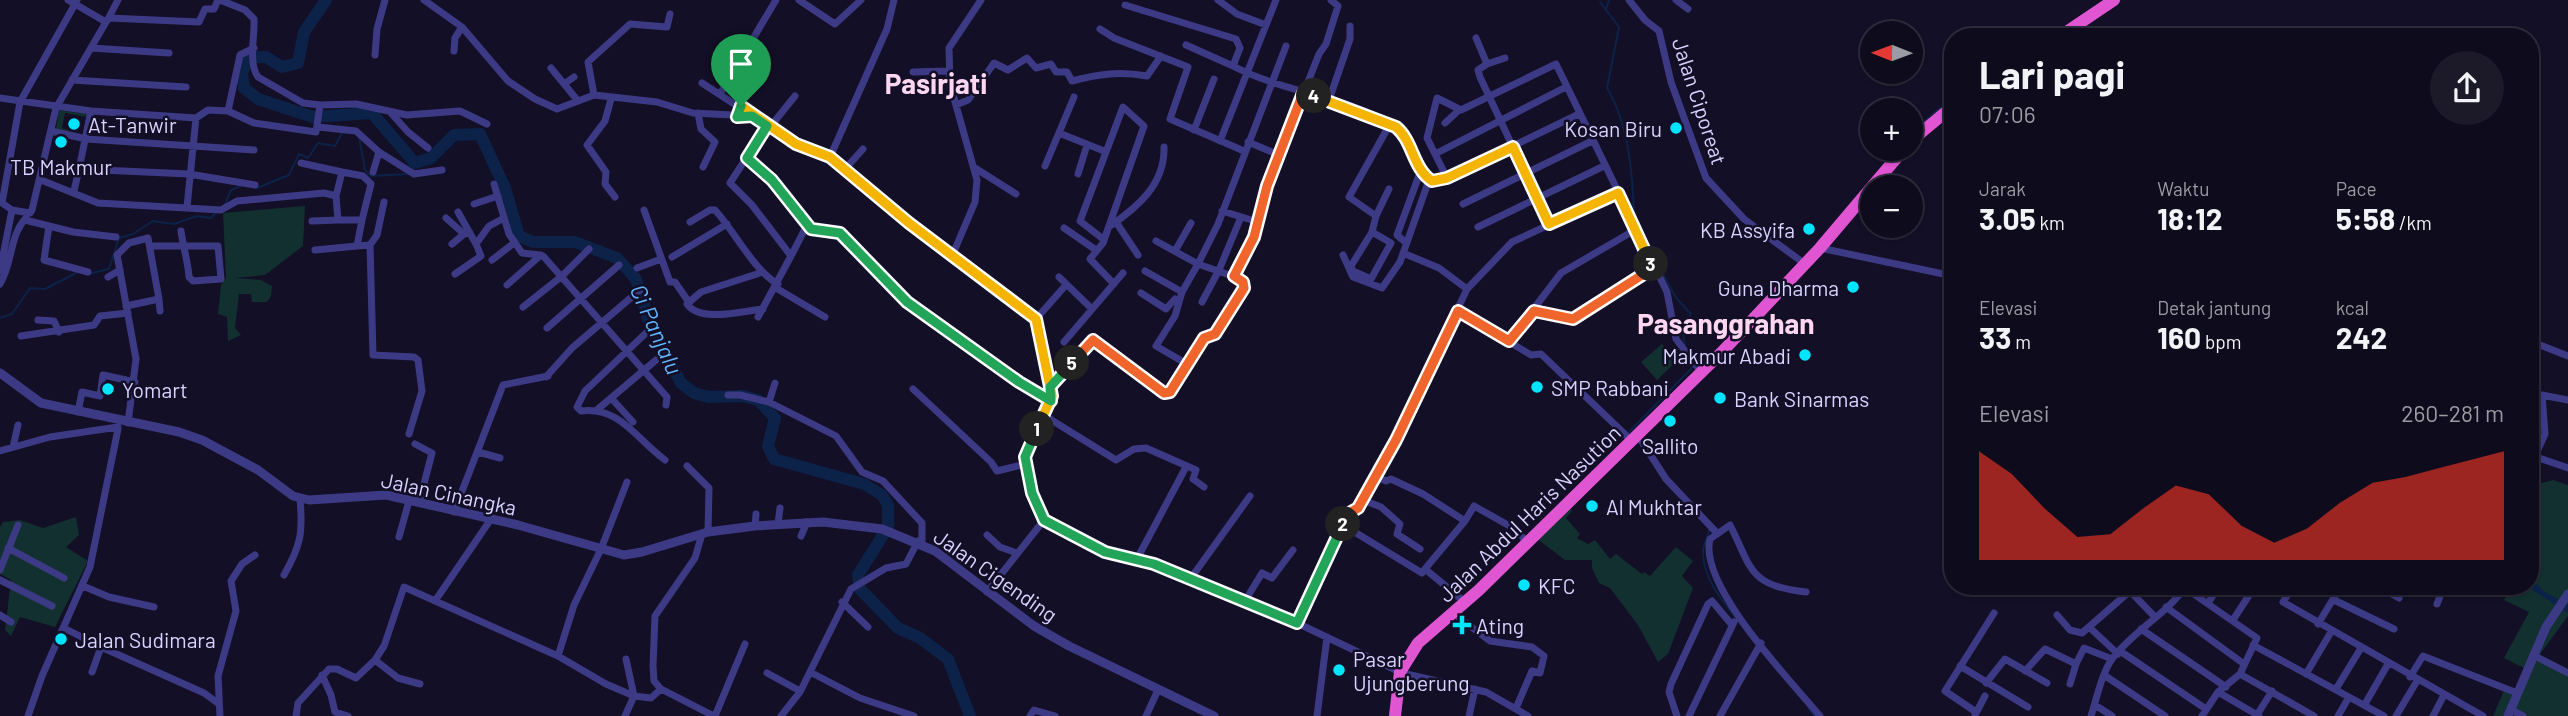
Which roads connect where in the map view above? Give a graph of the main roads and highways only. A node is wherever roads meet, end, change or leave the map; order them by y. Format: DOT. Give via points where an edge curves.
graph roads {
  1 [pos="2114,0"];
  2 [pos="2072,28"];
  3 [pos="1944,113"];
  4 [pos="1923,131"];
  5 [pos="1894,161"];
  6 [pos="1403,673"];
  7 [pos="1395,716"];
  8 [pos="1400,716"];
  1 -- 2 [label="highway"];
  3 -- 4 [label="highway"];
  5 -- 6 [label="highway, Jalan Abdul Haris Nasution" via="1805,264 1437,628"];
  6 -- 7 [label="highway, Jalan Abdul Haris Nasution"];
  6 -- 8 [label="highway, Jalan Abdul Haris Nasution"];
}
